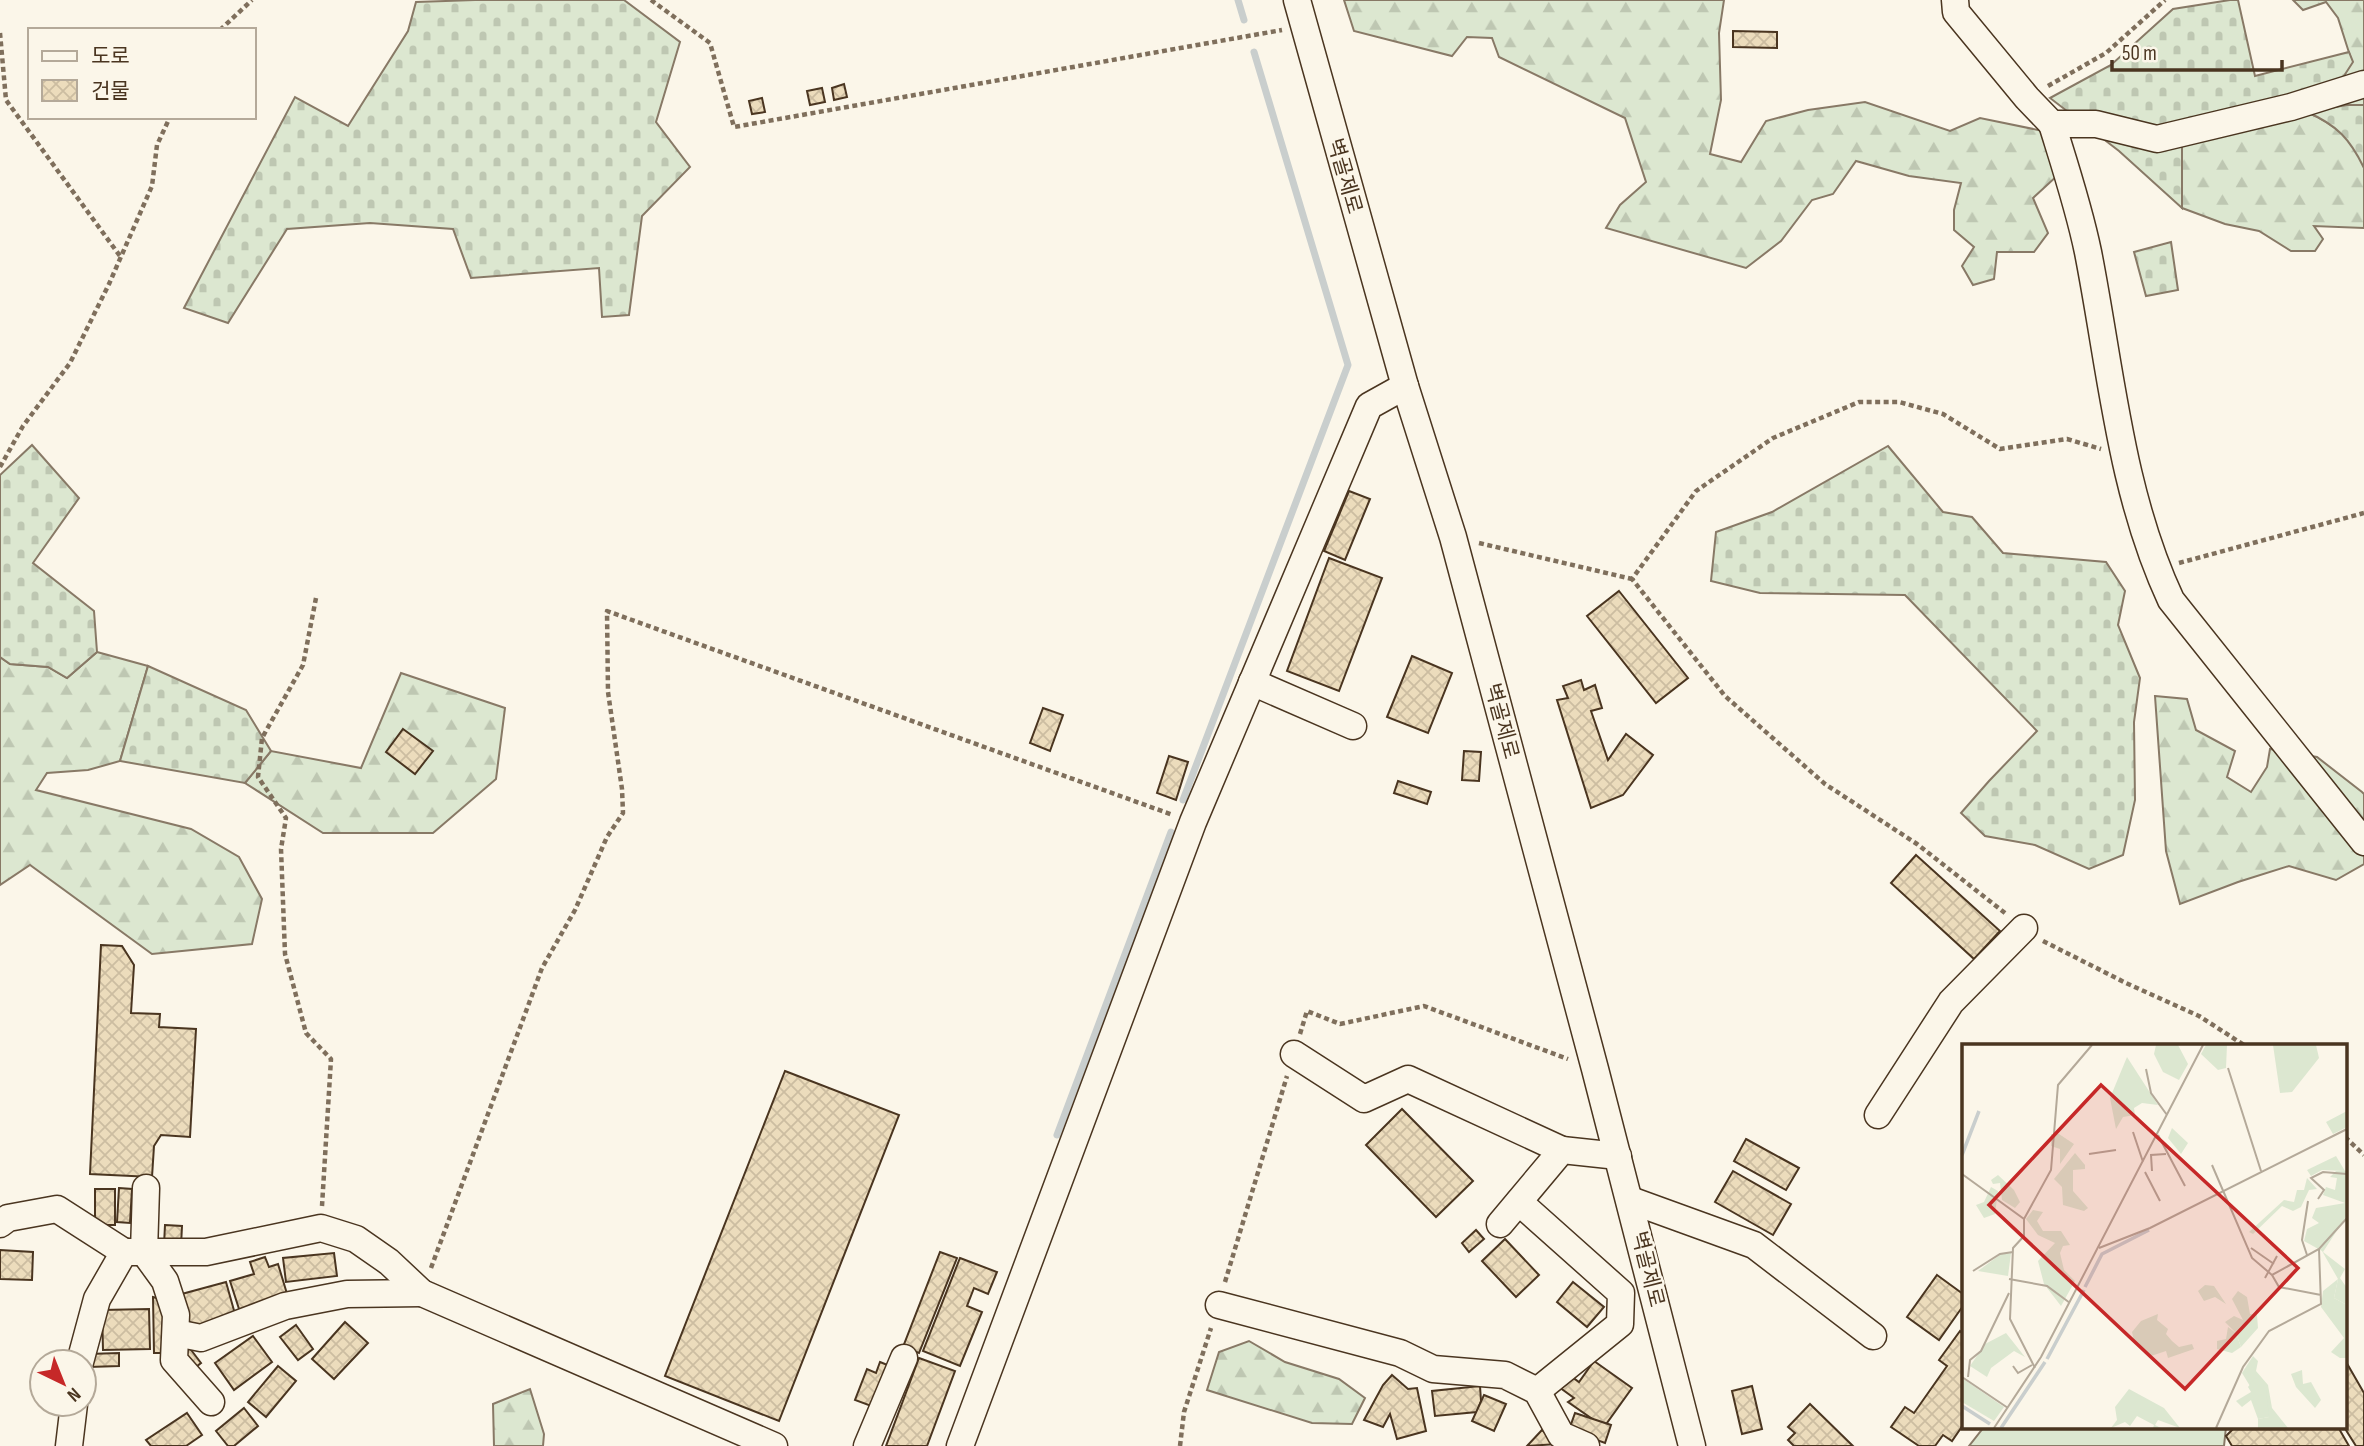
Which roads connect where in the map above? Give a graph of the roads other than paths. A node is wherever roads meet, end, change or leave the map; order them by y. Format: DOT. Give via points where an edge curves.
graph roads {
  1 [pos="1297,0"];
  2 [pos="1955,0"];
  3 [pos="2364,84"];
  4 [pos="2052,124"];
  5 [pos="1405,386"];
  6 [pos="1252,682"];
  7 [pos="1353,726"];
  8 [pos="2364,842"];
  9 [pos="2024,928"];
  10 [pos="1294,1054"];
  11 [pos="1878,1115"];
  12 [pos="1562,1150"];
  13 [pos="1618,1156"];
  14 [pos="146,1188"];
  15 [pos="1630,1200"];
  16 [pos="1519,1202"];
  17 [pos="0,1224"];
  18 [pos="1500,1224"];
  19 [pos="134,1252"];
  20 [pos="422,1293"];
  21 [pos="1219,1305"];
  22 [pos="176,1333"];
  23 [pos="1872,1336"];
  24 [pos="84,1348"];
  25 [pos="904,1358"];
  26 [pos="1537,1391"];
  27 [pos="211,1402"];
  28 [pos="72,1418"];
  29 [pos="69,1446"];
  30 [pos="774,1446"];
  31 [pos="867,1446"];
  32 [pos="960,1446"];
  33 [pos="1586,1446"];
  34 [pos="1692,1446"];
  1 -- 5 [label="street, 벽골제로"];
  2 -- 4 [label="street" via="1956,12"];
  3 -- 4 [label="street" via="2157,139 2096,124"];
  4 -- 8 [label="street" via="2088,251 2123,455 2157,569 2171,600"];
  5 -- 6 [label="street" via="1369,406"];
  5 -- 13 [label="street, 벽골제로" via="1453,537"];
  6 -- 7 [label="street"];
  6 -- 32 [label="street" via="1193,822"];
  9 -- 11 [label="street" via="1951,1002"];
  10 -- 12 [label="street" via="1364,1099 1408,1079"];
  12 -- 13 [label="street"];
  12 -- 16 [label="street"];
  13 -- 15 [label="street, 벽골제로"];
  14 -- 19 [label="street"];
  15 -- 23 [label="street" via="1754,1245"];
  15 -- 34 [label="street, 벽골제로"];
  16 -- 18 [label="street"];
  16 -- 26 [label="street" via="1621,1293 1620,1324"];
  17 -- 19 [label="street" via="8,1218 57,1209"];
  19 -- 20 [label="street" via="206,1252 321,1228 356,1239"];
  19 -- 22 [label="street" via="165,1282 176,1315"];
  19 -- 24 [label="street" via="97,1299"];
  20 -- 22 [label="street" via="347,1294 285,1306 201,1338"];
  20 -- 30 [label="street"];
  21 -- 26 [label="street" via="1400,1353 1433,1369 1505,1375"];
  22 -- 27 [label="street" via="174,1360"];
  25 -- 31 [label="street"];
  26 -- 33 [label="street" via="1561,1435"];
  28 -- 29 [label="street"];
}
